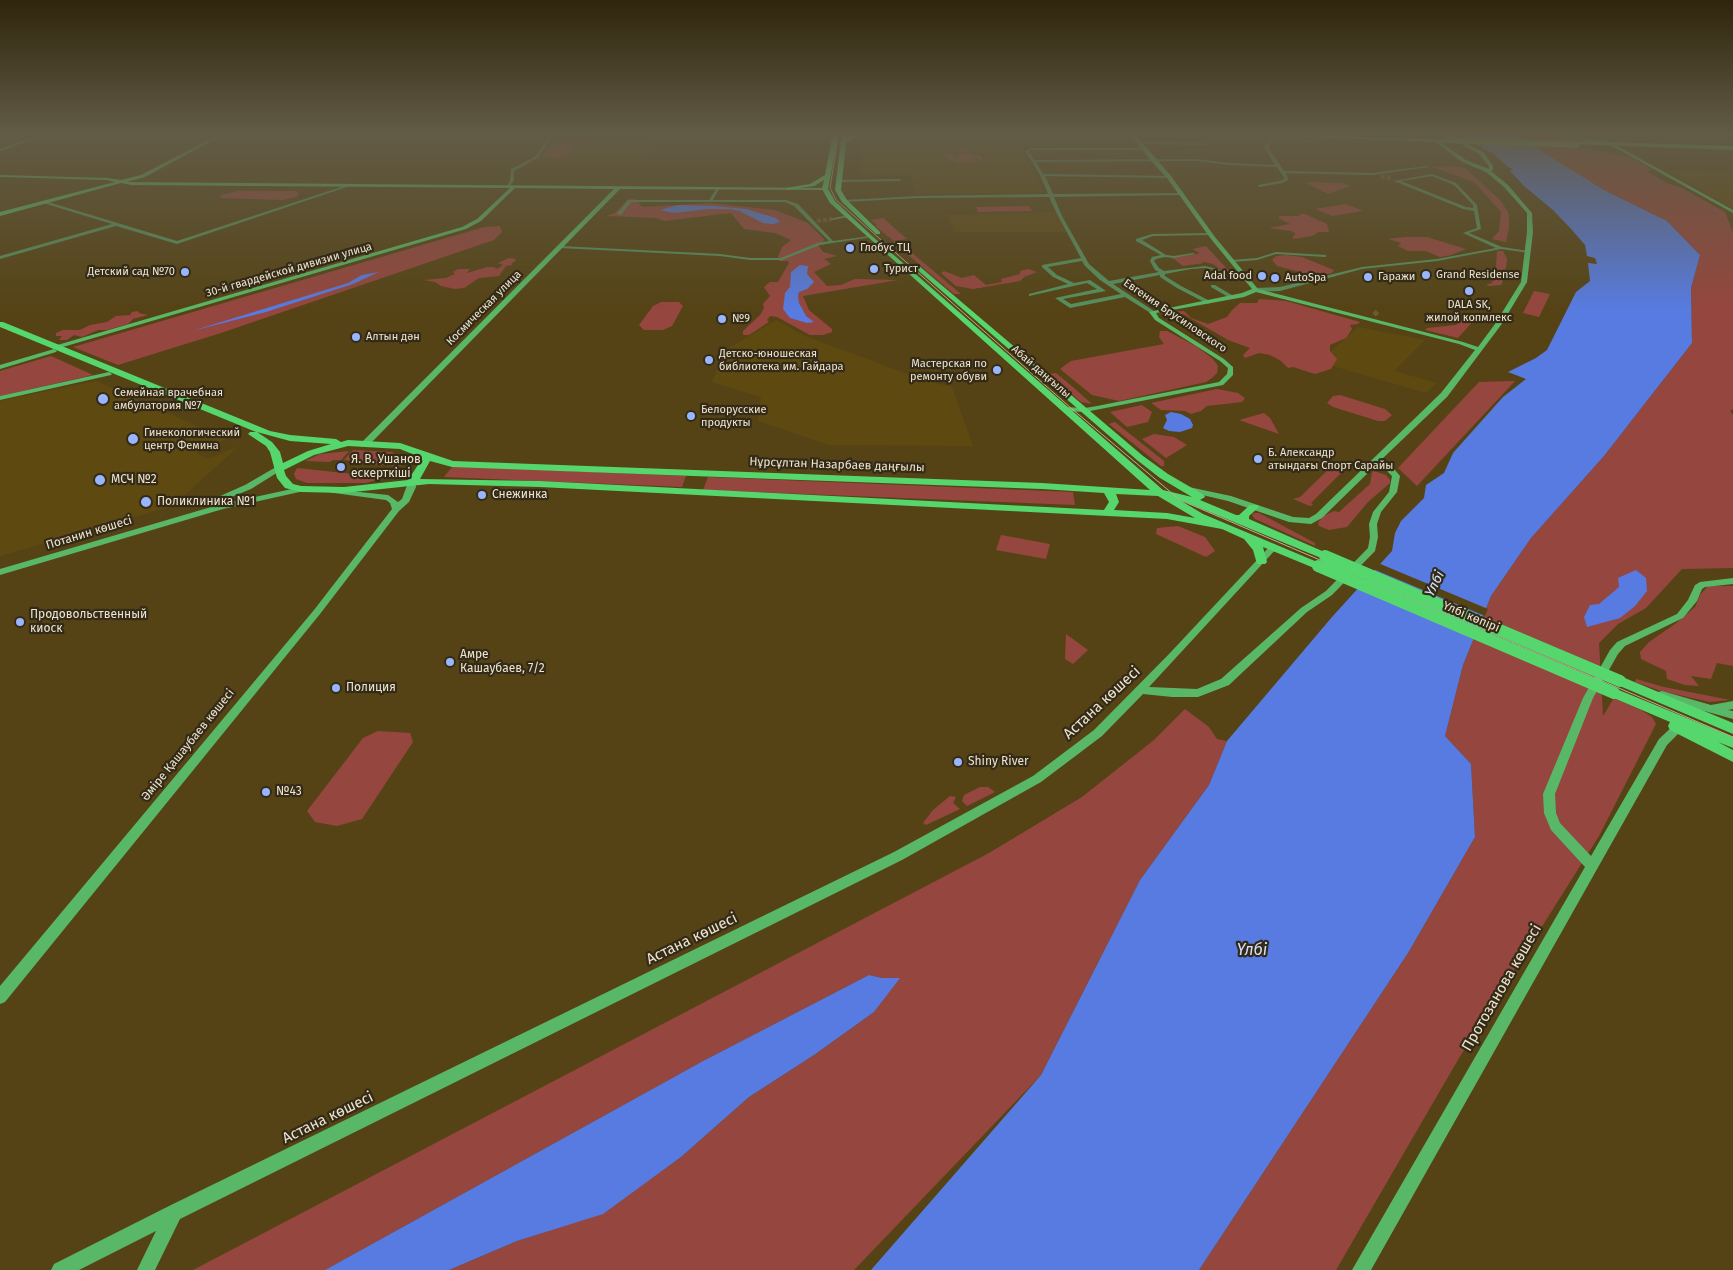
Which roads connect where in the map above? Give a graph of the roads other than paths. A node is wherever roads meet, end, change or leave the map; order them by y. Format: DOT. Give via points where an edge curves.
graph roads {
  1 [pos="84,191"];
  2 [pos="332,191"];
  3 [pos="507,191"];
  4 [pos="615,191"];
  5 [pos="715,191"];
  6 [pos="826,191"];
  7 [pos="840,191"];
  8 [pos="1050,191"];
  9 [pos="1179,191"];
  10 [pos="1422,191"];
  11 [pos="1462,191"];
  12 [pos="1510,191"];
  13 [pos="1695,191"];
  14 [pos="1181,194"];
  15 [pos="1052,195"];
  16 [pos="844,201"];
  17 [pos="45,202"];
  18 [pos="710,202"];
  19 [pos="1476,210"];
  20 [pos="1733,212"];
  21 [pos="0,214"];
  22 [pos="619,214"];
  23 [pos="847,216"];
  24 [pos="832,219"];
  25 [pos="117,224"];
  26 [pos="1210,234"];
  27 [pos="870,237"];
  28 [pos="832,242"];
  29 [pos="560,248"];
  30 [pos="1501,248"];
  31 [pos="1528,252"];
  32 [pos="1193,254"];
  33 [pos="1165,256"];
  34 [pos="1325,256"];
  35 [pos="0,258"];
  36 [pos="1084,259"];
  37 [pos="1232,261"];
  38 [pos="1219,270"];
  39 [pos="1163,273"];
  40 [pos="1102,278"];
  41 [pos="1088,281"];
  42 [pos="1108,283"];
  43 [pos="1074,285"];
  44 [pos="1213,286"];
  45 [pos="1100,290"];
  46 [pos="1256,290"];
  47 [pos="1031,295"];
  48 [pos="1125,295"];
  49 [pos="1232,297"];
  50 [pos="1114,298"];
  51 [pos="1208,302"];
  52 [pos="1152,312"];
  53 [pos="0,324"];
  54 [pos="0,330"];
  55 [pos="42,347"];
  56 [pos="57,350"];
  57 [pos="1480,350"];
  58 [pos="0,366"];
  59 [pos="108,371"];
  60 [pos="0,398"];
  61 [pos="1064,408"];
  62 [pos="1085,410"];
  63 [pos="348,443"];
  64 [pos="366,443"];
  65 [pos="425,456"];
  66 [pos="1376,461"];
  67 [pos="279,469"];
  68 [pos="696,472"];
  69 [pos="412,482"];
  70 [pos="1183,488"];
  71 [pos="301,489"];
  72 [pos="1106,489"];
  73 [pos="329,490"];
  74 [pos="688,493"];
  75 [pos="1160,493"];
  76 [pos="1254,507"];
  77 [pos="396,509"];
  78 [pos="1108,512"];
  79 [pos="1243,522"];
  80 [pos="1226,527"];
  81 [pos="1246,536"];
  82 [pos="1274,547"];
  83 [pos="1321,561"];
  84 [pos="1261,562"];
  85 [pos="0,566"];
  86 [pos="0,572"];
  87 [pos="1733,581"];
  88 [pos="1617,687"];
  89 [pos="1142,690"];
  90 [pos="1643,691"];
  91 [pos="1733,705"];
  92 [pos="1646,706"];
  93 [pos="1709,707"];
  94 [pos="1733,715"];
  95 [pos="1678,728"];
  96 [pos="1733,729"];
  97 [pos="1733,744"];
  98 [pos="1733,757"];
  99 [pos="1592,866"];
  100 [pos="0,997"];
  101 [pos="175,1212"];
  102 [pos="60,1270"];
  103 [pos="146,1270"];
  104 [pos="1360,1270"];
  1 -- 17 [label="main road"];
  2 -- 25 [label="street" via="177,243"];
  3 -- 56 [label="main road, 30-й гвардейской дивизии улица" via="479,220 464,228"];
  4 -- 29 [label="main road, Космическая улица"];
  5 -- 18 [label="street"];
  6 -- 23 [label="main road, Абай даңғылы"];
  7 -- 16 [label="main road, Абай даңғылы"];
  8 -- 15 [label="street, Евгения Брусиловского"];
  9 -- 14 [label="main road"];
  10 -- 19 [label="street"];
  11 -- 19 [label="street"];
  12 -- 31 [label="main road" via="1529,213"];
  13 -- 20 [label="main road"];
  14 -- 15 [label="street"];
  14 -- 26 [label="main road"];
  15 -- 16 [label="street"];
  15 -- 36 [label="street, Евгения Брусиловского" via="1059,215"];
  16 -- 62 [label="main road, Абай даңғылы"];
  17 -- 21 [label="main road"];
  17 -- 25 [label="street"];
  18 -- 22 [label="street" via="630,200"];
  18 -- 28 [label="street" via="792,202"];
  19 -- 30 [label="street" via="1479,229 1465,233"];
  23 -- 24 [label="street"];
  23 -- 27 [label="main road, Абай даңғылы"];
  25 -- 35 [label="street"];
  26 -- 33 [label="street" via="1152,235 1138,240"];
  26 -- 37 [label="main road"];
  27 -- 28 [label="street"];
  27 -- 61 [label="main road, Абай даңғылы"];
  28 -- 29 [label="street" via="782,259"];
  29 -- 64 [label="main road, Космическая улица"];
  30 -- 31 [label="street"];
  30 -- 46 [label="street" via="1437,260 1362,268 1280,289"];
  31 -- 57 [label="main road" via="1524,282"];
  32 -- 33 [label="street"];
  33 -- 39 [label="street" via="1152,261"];
  34 -- 37 [label="street" via="1276,253 1257,259"];
  36 -- 40 [label="street, Евгения Брусиловского"];
  36 -- 43 [label="street" via="1044,266"];
  37 -- 46 [label="main road"];
  38 -- 39 [label="street" via="1200,268"];
  39 -- 42 [label="street"];
  39 -- 51 [label="street" via="1162,276 1179,287"];
  40 -- 41 [label="street"];
  40 -- 42 [label="street, Евгения Брусиловского"];
  41 -- 43 [label="street"];
  41 -- 45 [label="street"];
  42 -- 48 [label="street, Евгения Брусиловского"];
  43 -- 47 [label="street"];
  44 -- 49 [label="street"];
  45 -- 50 [label="street"];
  45 -- 50 [label="street" via="1058,298 1070,306"];
  46 -- 49 [label="main road"];
  46 -- 57 [label="main road" via="1371,317"];
  48 -- 50 [label="street"];
  48 -- 52 [label="street, Евгения Брусиловского"];
  49 -- 51 [label="main road"];
  51 -- 52 [label="main road"];
  52 -- 62 [label="main road, Евгения Брусиловского" via="1157,319 1222,360 1231,368 1230,375 1220,384"];
  53 -- 56 [label="main road, Нұрсұлтан Назарбаев даңғылы"];
  54 -- 55 [label="main road, Нұрсұлтан Назарбаев даңғылы"];
  55 -- 56 [label="main road, Нұрсұлтан Назарбаев даңғылы"];
  55 -- 58 [label="main road, 30-й гвардейской дивизии улица"];
  56 -- 58 [label="main road, 30-й гвардейской дивизии улица"];
  56 -- 59 [label="main road, Нұрсұлтан Назарбаев даңғылы"];
  57 -- 66 [label="main road" via="1444,395"];
  59 -- 60 [label="main road"];
  59 -- 63 [label="main road, Нұрсұлтан Назарбаев даңғылы" via="273,435"];
  59 -- 67 [label="main road, Нұрсұлтан Назарбаев даңғылы" via="260,437 274,452"];
  61 -- 62 [label="main road"];
  61 -- 75 [label="main road, Абай даңғылы"];
  62 -- 70 [label="main road, Абай даңғылы"];
  63 -- 64 [label="main road, Нұрсұлтан Назарбаев даңғылы"];
  63 -- 67 [label="main road, Нұрсұлтан Назарбаев даңғылы" via="311,453"];
  64 -- 65 [label="main road, Нұрсұлтан Назарбаев даңғылы" via="400,446"];
  65 -- 68 [label="main road, Нұрсұлтан Назарбаев даңғылы" via="452,464"];
  65 -- 69 [label="main road" via="421,470"];
  66 -- 76 [label="main road" via="1311,521 1292,520"];
  66 -- 89 [label="main road" via="1386,465 1396,476 1393,492 1377,512 1372,549 1329,594 1304,610 1225,682 1198,693"];
  67 -- 71 [label="main road, Нұрсұлтан Назарбаев даңғылы" via="289,486"];
  67 -- 85 [label="main road, Потанин көшесі" via="217,501"];
  68 -- 72 [label="main road, Нұрсұлтан Назарбаев даңғылы"];
  68 -- 74 [label="main road"];
  69 -- 73 [label="main road" via="377,488"];
  69 -- 74 [label="main road" via="540,484"];
  69 -- 77 [label="main road, Әміре Қашаубаев көшесі" via="406,500"];
  70 -- 76 [label="main road"];
  70 -- 79 [label="main road, Абай даңғылы"];
  71 -- 73 [label="main road"];
  71 -- 86 [label="main road, Потанин көшесі" via="227,505"];
  72 -- 75 [label="main road, Нұрсұлтан Назарбаев даңғылы"];
  72 -- 78 [label="main road" via="1114,502"];
  73 -- 77 [label="main road" via="388,498"];
  74 -- 78 [label="main road"];
  75 -- 79 [label="main road, Нұрсұлтан Назарбаев даңғылы" via="1186,498"];
  75 -- 80 [label="main road, Абай даңғылы"];
  76 -- 79 [label="main road" via="1244,515"];
  77 -- 100 [label="main road, Әміре Қашаубаев көшесі" via="317,612"];
  78 -- 80 [label="main road" via="1167,516"];
  79 -- 83 [label="main road, Абай даңғылы"];
  80 -- 81 [label="main road, Абай даңғылы"];
  81 -- 82 [label="main road, Абай даңғылы"];
  81 -- 84 [label="main road" via="1259,549"];
  82 -- 83 [label="main road, Абай даңғылы"];
  82 -- 84 [label="main road, Астана көшесі"];
  83 -- 88 [label="main road, Үлбі көпірі, bridge"];
  84 -- 89 [label="main road, Астана көшесі"];
  87 -- 99 [label="main road" via="1703,584 1680,616 1621,644 1588,698 1549,794 1550,813 1555,826"];
  88 -- 90 [label="main road"];
  88 -- 92 [label="main road"];
  89 -- 101 [label="main road, Астана көшесі" via="1098,733 1037,779 903,853"];
  90 -- 93 [label="main road"];
  90 -- 96 [label="main road"];
  91 -- 93 [label="main road"];
  92 -- 95 [label="main road"];
  92 -- 97 [label="main road"];
  93 -- 94 [label="main road"];
  95 -- 98 [label="main road"];
  95 -- 99 [label="main road, Протозанова көшесі" via="1663,742"];
  99 -- 104 [label="main road, Протозанова көшесі"];
  101 -- 102 [label="main road, Астана көшесі"];
  101 -- 103 [label="main road"];
}
